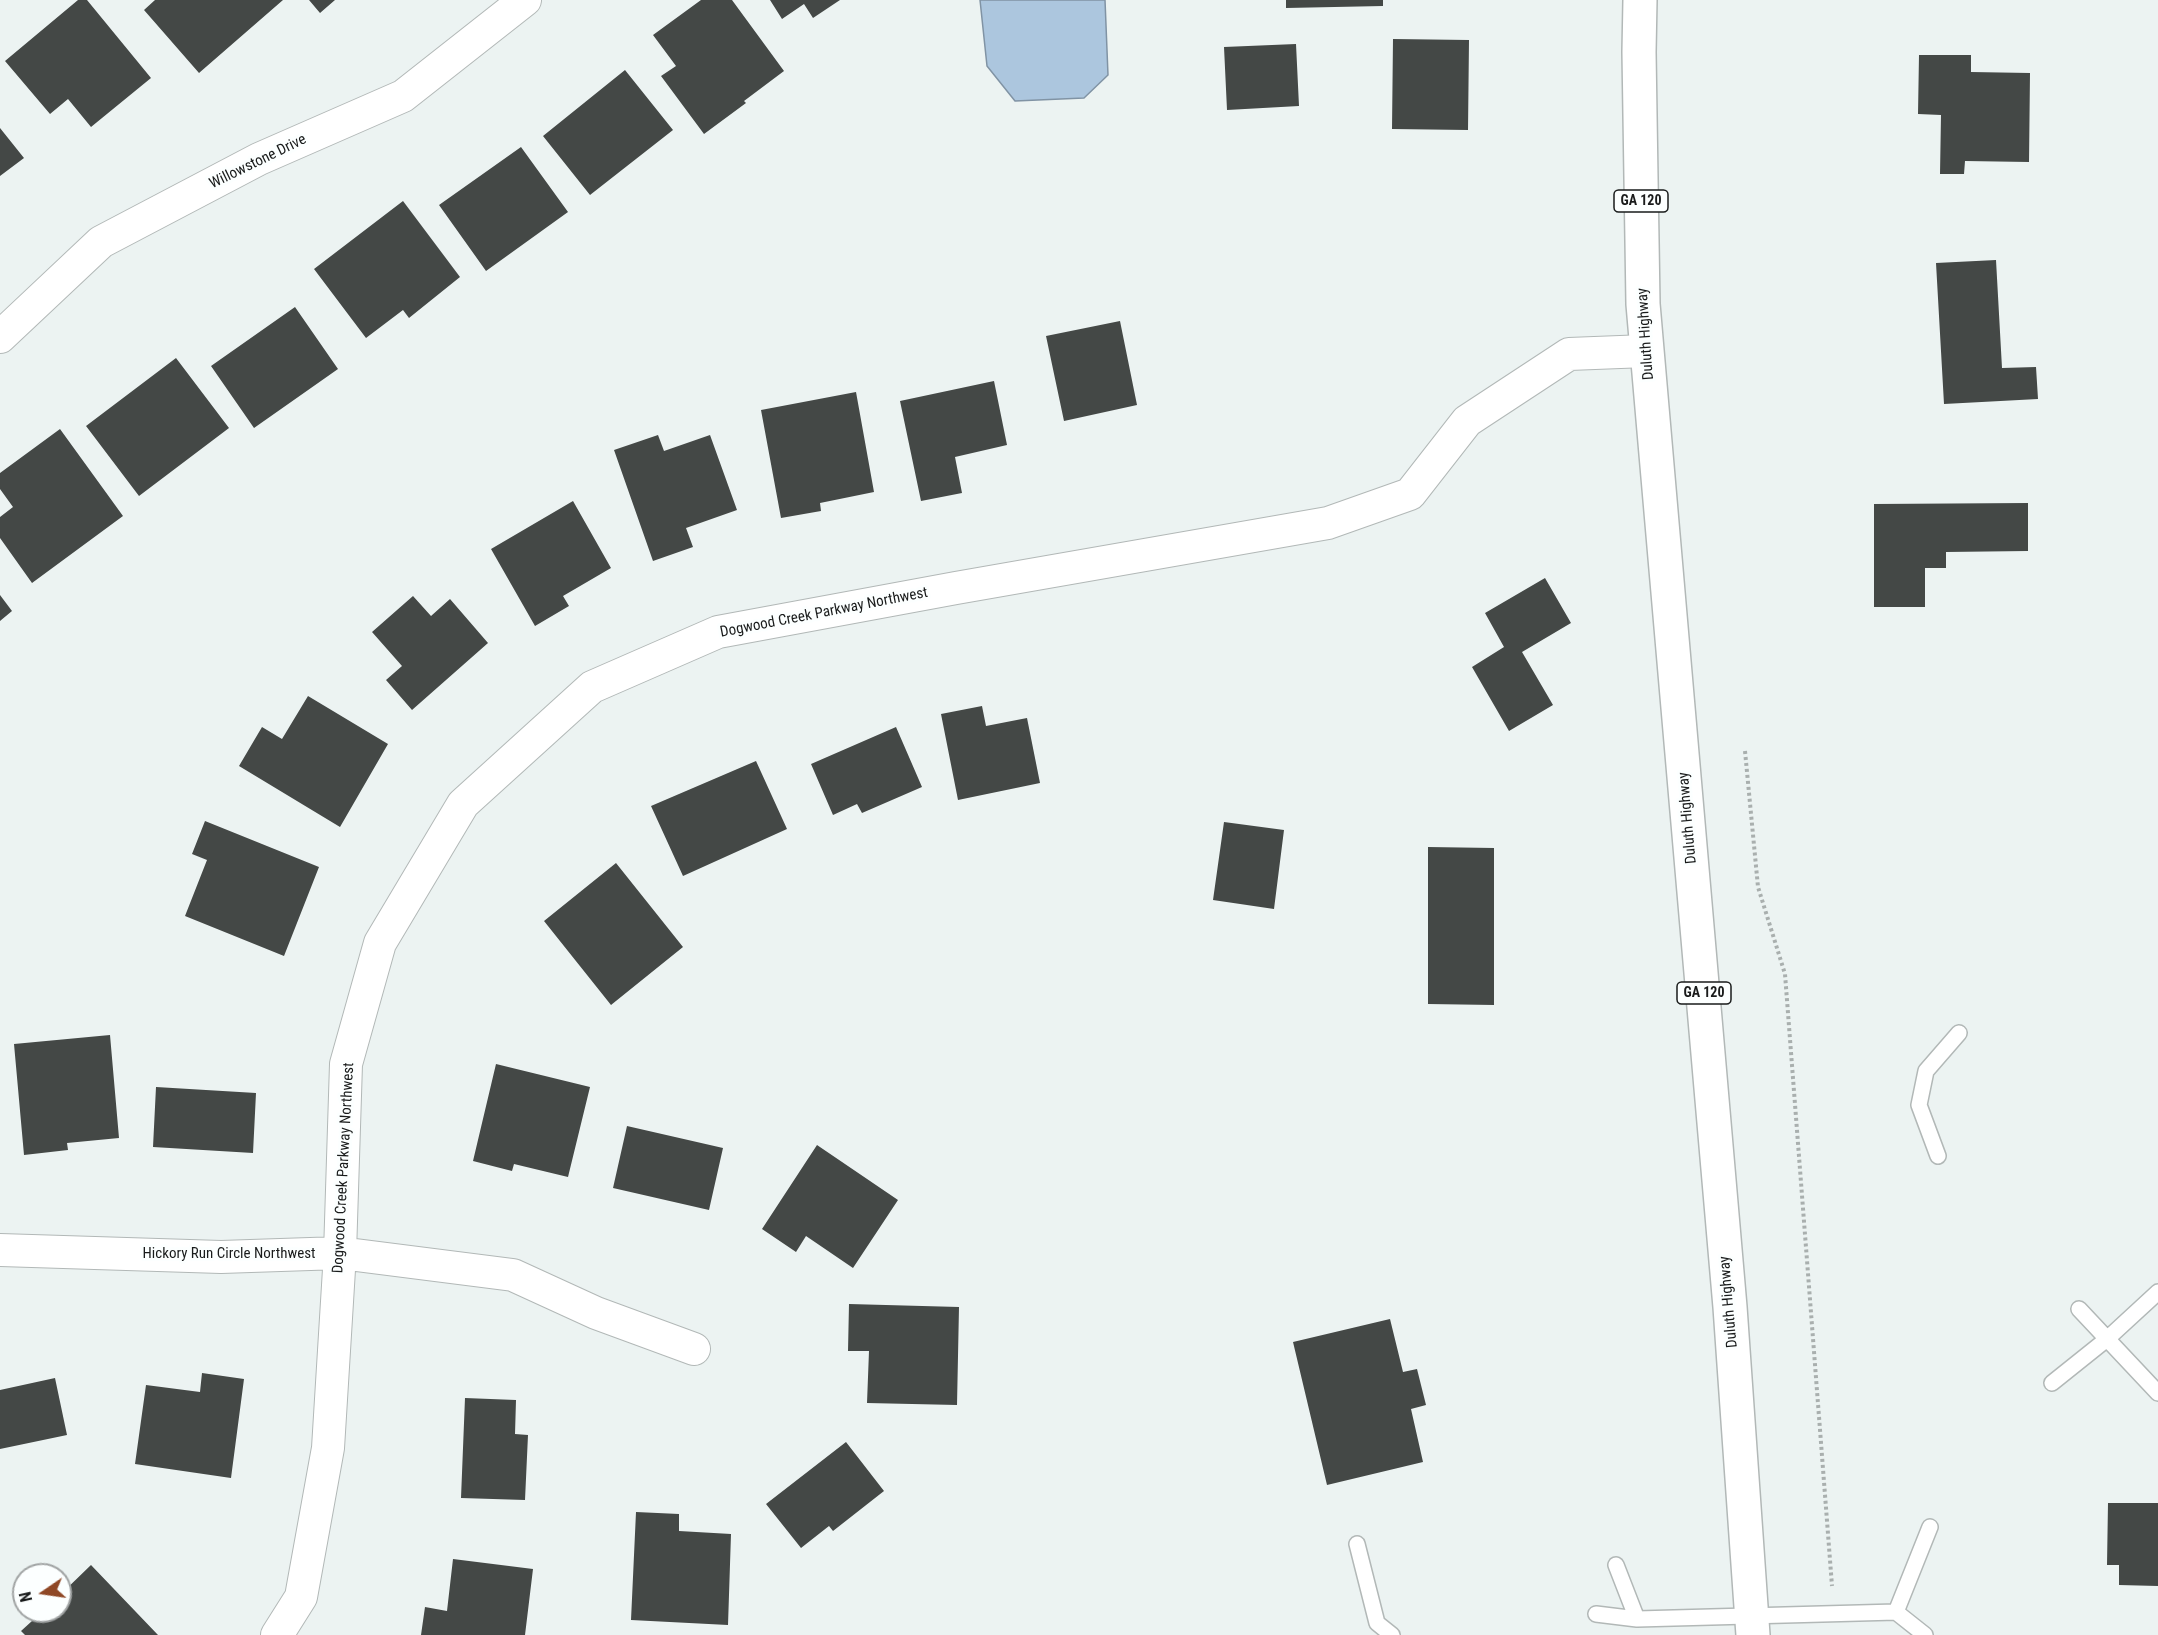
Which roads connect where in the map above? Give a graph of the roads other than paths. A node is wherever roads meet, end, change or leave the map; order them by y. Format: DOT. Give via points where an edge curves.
graph roads {
  1 [pos="525,0"];
  2 [pos="1641,0"];
  3 [pos="0,337"];
  4 [pos="1646,351"];
  5 [pos="1959,1033"];
  6 [pos="1938,1156"];
  7 [pos="0,1250"];
  8 [pos="340,1253"];
  9 [pos="2158,1292"];
  10 [pos="2079,1309"];
  11 [pos="2106,1339"];
  12 [pos="694,1349"];
  13 [pos="2052,1383"];
  14 [pos="2158,1394"];
  15 [pos="1930,1527"];
  16 [pos="1357,1544"];
  17 [pos="1616,1565"];
  18 [pos="1896,1612"];
  19 [pos="1596,1614"];
  20 [pos="1637,1619"];
  21 [pos="1753,1626"];
  22 [pos="277,1635"];
  23 [pos="1392,1635"];
  24 [pos="1925,1635"];
  1 -- 3 [label="street, Willowstone Drive" via="403,96 259,159 101,242"];
  2 -- 4 [label="main road, Duluth Highway / GA 120"];
  4 -- 8 [label="street, Dogwood Creek Parkway Northwest" via="1569,354 1467,421 1410,494 1328,523 718,632 592,687 463,804 380,943 346,1064"];
  4 -- 21 [label="main road, Duluth Highway / GA 120" via="1723,1223"];
  5 -- 6 [label="lane" via="1926,1071 1919,1106"];
  7 -- 8 [label="street, Hickory Run Circle Northwest" via="221,1257"];
  8 -- 12 [label="street, Hickory Run Circle Northwest" via="513,1275 596,1313"];
  8 -- 22 [label="street, Dogwood Creek Parkway Northwest" via="328,1448 301,1597"];
  9 -- 11 [label="lane"];
  10 -- 11 [label="lane"];
  11 -- 13 [label="lane"];
  11 -- 14 [label="lane"];
  15 -- 18 [label="lane"];
  16 -- 23 [label="lane" via="1377,1623"];
  17 -- 20 [label="lane"];
  18 -- 21 [label="lane" via="1834,1613"];
  18 -- 24 [label="lane"];
  19 -- 20 [label="lane"];
  20 -- 21 [label="lane"];
}
